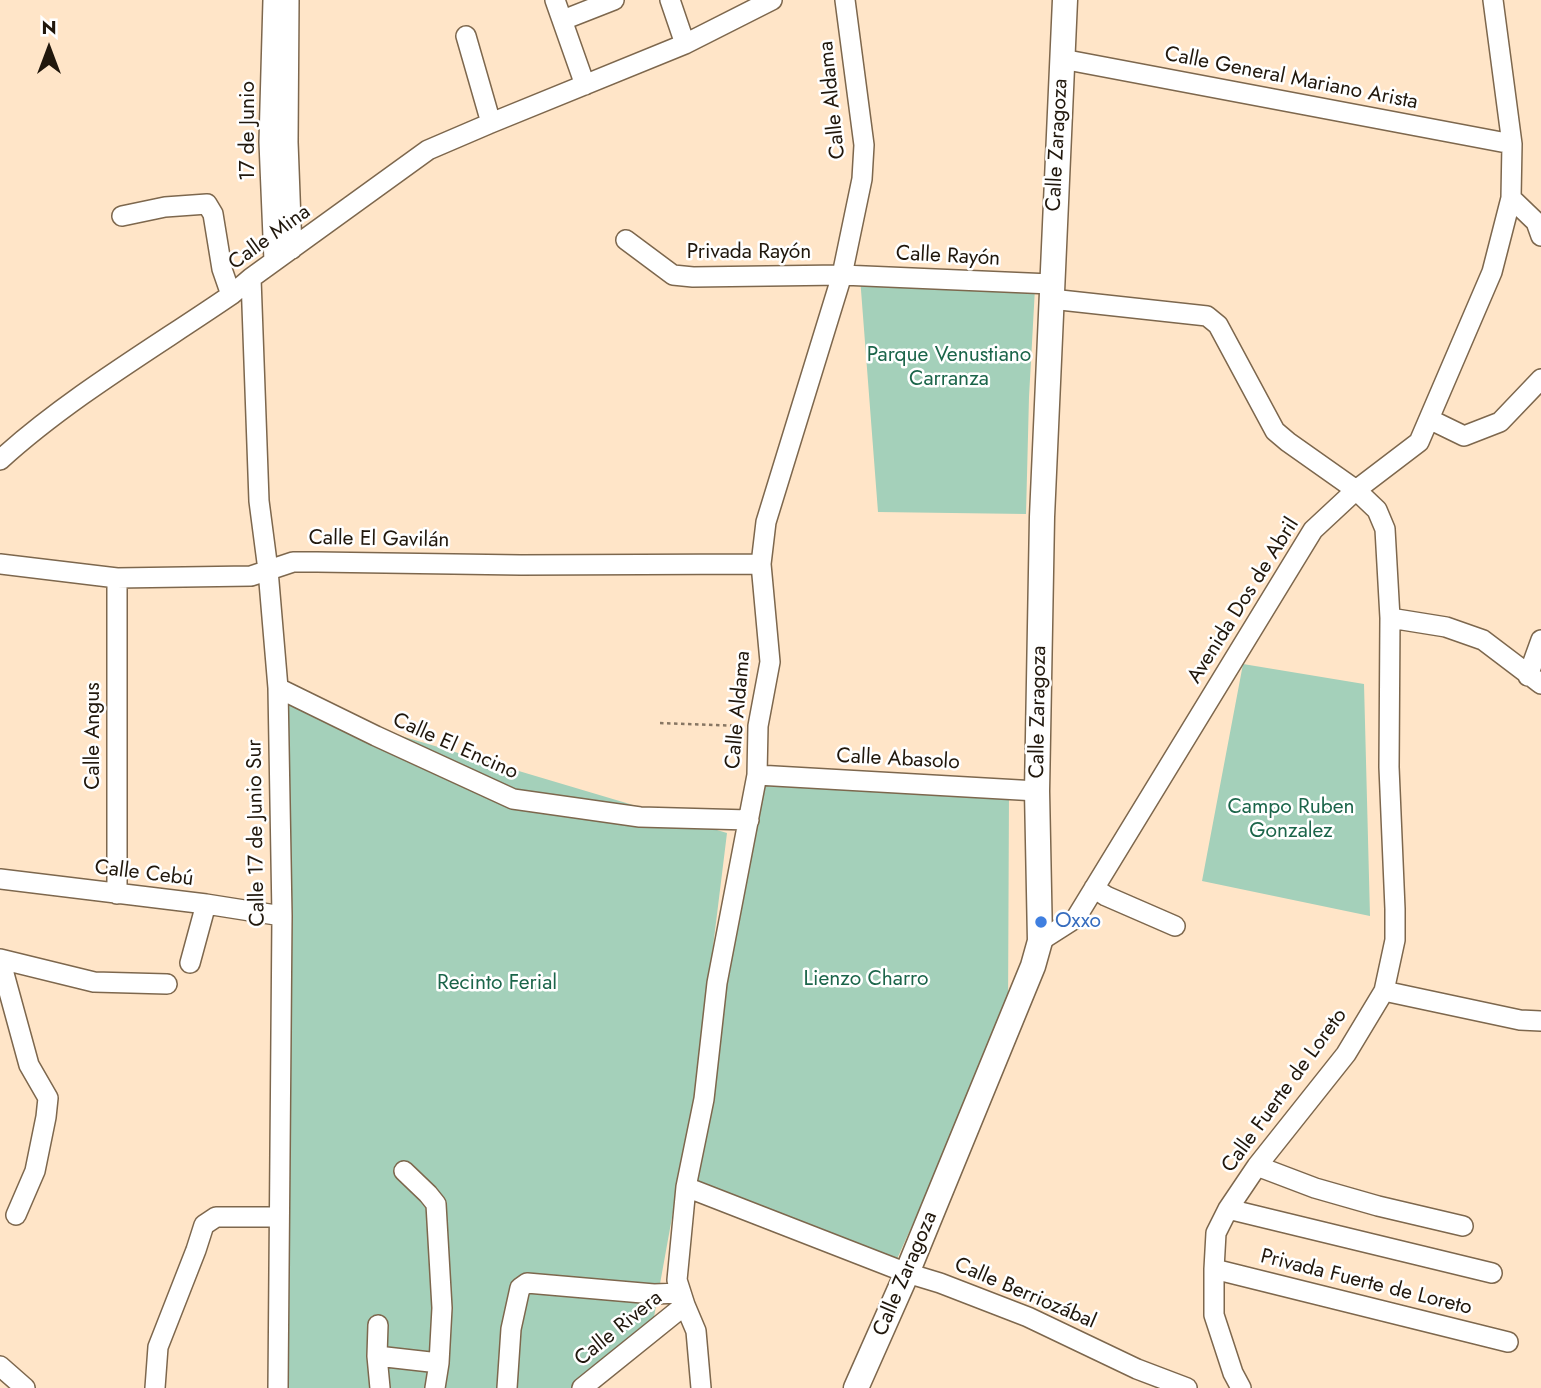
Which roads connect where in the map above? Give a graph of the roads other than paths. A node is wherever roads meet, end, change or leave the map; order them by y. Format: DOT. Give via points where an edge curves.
graph roads {
  1 [pos="555,0"];
  2 [pos="614,0"];
  3 [pos="670,0"];
  4 [pos="772,0"];
  5 [pos="845,0"];
  6 [pos="1065,0"];
  7 [pos="1493,0"];
  8 [pos="281,3"];
  9 [pos="563,20"];
  10 [pos="466,36"];
  11 [pos="685,44"];
  12 [pos="1062,59"];
  13 [pos="585,85"];
  14 [pos="491,123"];
  15 [pos="279,142"];
  16 [pos="1512,145"];
  17 [pos="1511,198"];
  18 [pos="122,216"];
  19 [pos="1541,236"];
  20 [pos="626,240"];
  21 [pos="292,249"];
  22 [pos="274,261"];
  23 [pos="842,275"];
  24 [pos="251,278"];
  25 [pos="1051,292"];
  26 [pos="231,295"];
  27 [pos="1541,379"];
  28 [pos="1429,419"];
  29 [pos="0,460"];
  30 [pos="1356,490"];
  31 [pos="0,564"];
  32 [pos="761,564"];
  33 [pos="268,570"];
  34 [pos="117,578"];
  35 [pos="1390,618"];
  36 [pos="1541,640"];
  37 [pos="1535,680"];
  38 [pos="278,688"];
  39 [pos="757,775"];
  40 [pos="1037,791"];
  41 [pos="749,820"];
  42 [pos="0,879"];
  43 [pos="1094,888"];
  44 [pos="117,894"];
  45 [pos="206,904"];
  46 [pos="282,916"];
  47 [pos="1175,926"];
  48 [pos="1040,941"];
  49 [pos="0,959"];
  50 [pos="190,962"];
  51 [pos="167,984"];
  52 [pos="1384,990"];
  53 [pos="1541,1021"];
  54 [pos="1258,1166"];
  55 [pos="404,1171"];
  56 [pos="686,1186"];
  57 [pos="1228,1209"];
  58 [pos="16,1215"];
  59 [pos="279,1217"];
  60 [pos="1463,1226"];
  61 [pos="1214,1269"];
  62 [pos="907,1273"];
  63 [pos="1492,1273"];
  64 [pos="683,1299"];
  65 [pos="378,1325"];
  66 [pos="1507,1342"];
  67 [pos="377,1356"];
  68 [pos="439,1363"];
  69 [pos="0,1366"];
  70 [pos="24,1388"];
  71 [pos="155,1388"];
  72 [pos="278,1388"];
  73 [pos="380,1388"];
  74 [pos="435,1388"];
  75 [pos="507,1388"];
  76 [pos="582,1388"];
  77 [pos="701,1388"];
  78 [pos="856,1388"];
  79 [pos="1187,1388"];
  80 [pos="1241,1388"];
  1 -- 9 [label="street"];
  2 -- 9 [label="street"];
  3 -- 11 [label="street"];
  4 -- 11 [label="street, Calle Mina"];
  5 -- 23 [label="street, Calle Aldama" via="864,145 862,179"];
  6 -- 12 [label="main road, Calle Zaragoza"];
  7 -- 16 [label="street, Avenida Dos de Abril"];
  8 -- 15 [label="street, 17 de Junio"];
  9 -- 13 [label="street"];
  10 -- 14 [label="street"];
  11 -- 13 [label="street, Calle Mina"];
  12 -- 16 [label="street, Calle General Mariano Arista"];
  12 -- 25 [label="main road, Calle Zaragoza"];
  13 -- 14 [label="street, Calle Mina"];
  14 -- 21 [label="street, Calle Mina" via="428,150"];
  15 -- 21 [label="street, 17 de Junio"];
  15 -- 22 [label="street, 17 de Junio"];
  16 -- 17 [label="street, Avenida Dos de Abril"];
  17 -- 19 [label="street" via="1536,222"];
  17 -- 28 [label="street, Avenida Dos de Abril" via="1492,272"];
  18 -- 26 [label="street" via="207,204"];
  20 -- 23 [label="street, Privada Rayón" via="673,275"];
  21 -- 22 [label="street, Calle Mina"];
  22 -- 24 [label="street, Calle Mina"];
  23 -- 25 [label="street, Calle Rayón"];
  23 -- 32 [label="street, Calle Aldama" via="766,522"];
  24 -- 26 [label="street, Calle Mina"];
  24 -- 33 [label="street, Calle 17 de Junio Sur" via="259,501"];
  25 -- 30 [label="street, Calle Rayón" via="1207,316 1218,325 1275,431"];
  25 -- 40 [label="main road, Calle Zaragoza"];
  26 -- 29 [label="street, Calle Mina" via="92,389"];
  27 -- 28 [label="street" via="1500,422 1464,436"];
  28 -- 30 [label="street, Avenida Dos de Abril" via="1419,442"];
  30 -- 35 [label="street, Calle Fuerte de Loreto" via="1377,510 1385,529"];
  30 -- 43 [label="street, Avenida Dos de Abril" via="1313,530"];
  31 -- 34 [label="street, Calle El Gavilán"];
  32 -- 33 [label="street, Calle El Gavilán" via="293,562"];
  32 -- 39 [label="street, Calle Aldama" via="770,662 758,726"];
  33 -- 34 [label="street, Calle El Gavilán" via="251,576"];
  33 -- 38 [label="street, Calle 17 de Junio Sur"];
  34 -- 44 [label="street, Calle Angus"];
  35 -- 37 [label="street" via="1446,627 1483,640"];
  35 -- 52 [label="street, Calle Fuerte de Loreto" via="1395,940"];
  36 -- 37 [label="street"];
  38 -- 41 [label="street, Calle El Encino" via="513,799 640,817"];
  38 -- 46 [label="street, Calle 17 de Junio Sur"];
  39 -- 40 [label="street, Calle Abasolo"];
  39 -- 41 [label="street, Calle Aldama"];
  40 -- 48 [label="main road, Calle Zaragoza"];
  41 -- 56 [label="street, Calle Aldama" via="717,983 704,1099"];
  42 -- 44 [label="street, Calle Cebú"];
  43 -- 47 [label="street"];
  43 -- 48 [label="street, Avenida Dos de Abril" via="1076,918"];
  44 -- 45 [label="street, Calle Cebú"];
  45 -- 46 [label="street, Calle Cebú"];
  45 -- 50 [label="street"];
  46 -- 59 [label="street, Calle 17 de Junio Sur"];
  48 -- 62 [label="main road, Calle Zaragoza"];
  49 -- 51 [label="street" via="94,982"];
  49 -- 58 [label="street" via="29,1065 48,1098 35,1171"];
  52 -- 53 [label="street"];
  52 -- 54 [label="street, Calle Fuerte de Loreto" via="1346,1054"];
  54 -- 57 [label="street, Calle Fuerte de Loreto"];
  54 -- 60 [label="street" via="1315,1188"];
  55 -- 68 [label="street" via="436,1204 442,1308"];
  56 -- 62 [label="street, Calle Berriozábal"];
  56 -- 64 [label="street, Calle Aldama" via="677,1280"];
  57 -- 61 [label="street, Calle Fuerte de Loreto" via="1216,1233"];
  57 -- 63 [label="street, Privada Fuerte de Loreto"];
  59 -- 71 [label="street" via="216,1217 204,1225 158,1347"];
  59 -- 72 [label="street, Calle 17 de Junio Sur"];
  61 -- 66 [label="street, Privada Fuerte de Loreto"];
  61 -- 80 [label="street, Calle Fuerte de Loreto" via="1214,1315"];
  62 -- 78 [label="main road, Calle Zaragoza"];
  62 -- 79 [label="street, Calle Berriozábal" via="1028,1317"];
  64 -- 75 [label="street" via="527,1283 520,1288 511,1329"];
  64 -- 76 [label="street, Calle Rivera"];
  64 -- 77 [label="street, Calle Aldama" via="696,1331"];
  65 -- 67 [label="street"];
  67 -- 68 [label="street"];
  67 -- 73 [label="street"];
  68 -- 74 [label="street"];
  69 -- 70 [label="street"];
}
